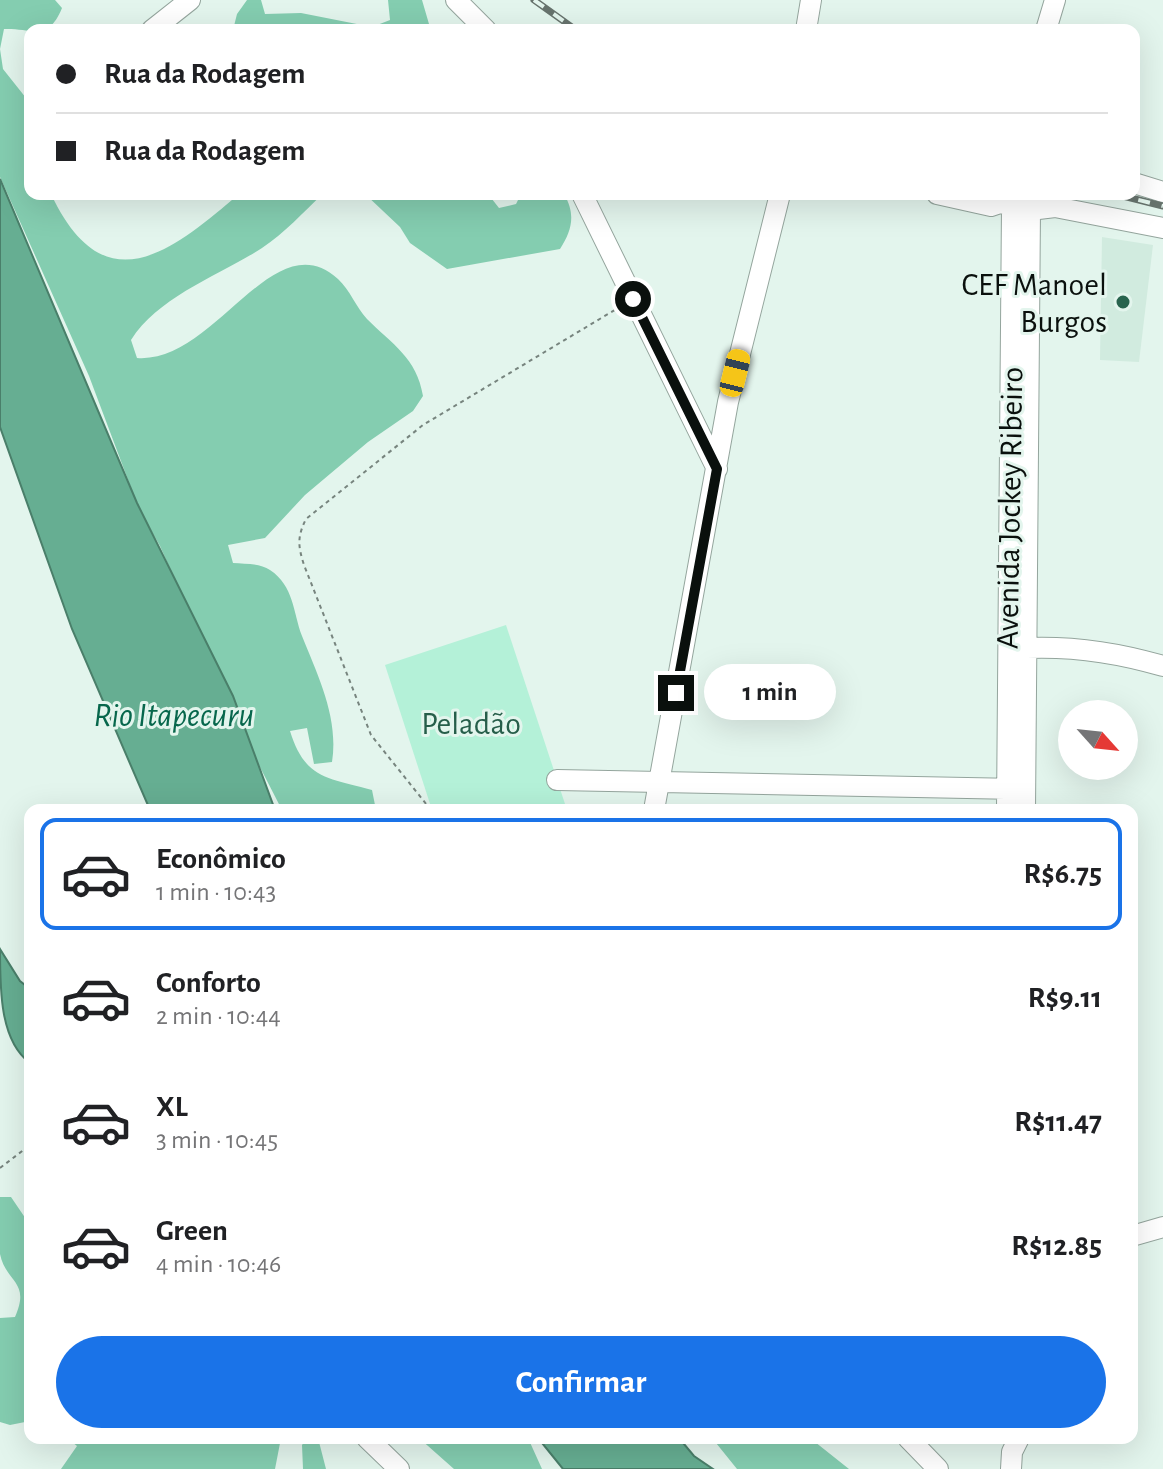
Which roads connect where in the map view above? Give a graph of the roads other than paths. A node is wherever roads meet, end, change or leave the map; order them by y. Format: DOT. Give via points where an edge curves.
graph roads {
  1 [pos="190,0"];
  2 [pos="456,0"];
  3 [pos="811,0"];
  4 [pos="1055,0"];
  5 [pos="160,24"];
  6 [pos="480,24"];
  7 [pos="807,24"];
  8 [pos="1048,24"];
  9 [pos="1140,185"];
  10 [pos="1163,192"];
  11 [pos="585,200"];
  12 [pos="778,200"];
  13 [pos="964,200"];
  14 [pos="1007,203"];
  15 [pos="1163,228"];
  16 [pos="717,469"];
  17 [pos="1026,648"];
  18 [pos="1163,666"];
  19 [pos="557,780"];
  20 [pos="660,783"];
  21 [pos="1013,796"];
  22 [pos="655,804"];
  23 [pos="1163,1227"];
  24 [pos="1138,1234"];
  25 [pos="373,1444"];
  26 [pos="914,1444"];
  27 [pos="399,1469"];
  28 [pos="938,1469"];
  1 -- 5 [label="street"];
  2 -- 6 [label="street"];
  3 -- 7 [label="street"];
  4 -- 8 [label="street"];
  9 -- 10 [label="street"];
  11 -- 16 [label="street"];
  12 -- 16 [label="street" via="728,402"];
  13 -- 14 [label="street" via="991,206"];
  14 -- 15 [label="street"];
  14 -- 17 [label="street, Avenida Jockey Ribeiro"];
  14 -- 21 [label="street, Avenida Jockey Ribeiro"];
  16 -- 20 [label="street"];
  17 -- 18 [label="street" via="1058,647"];
  17 -- 21 [label="street, Avenida Jockey Ribeiro"];
  19 -- 20 [label="street"];
  20 -- 21 [label="street"];
  20 -- 22 [label="street"];
  23 -- 24 [label="street"];
  25 -- 27 [label="street"];
  26 -- 28 [label="street"];
}
